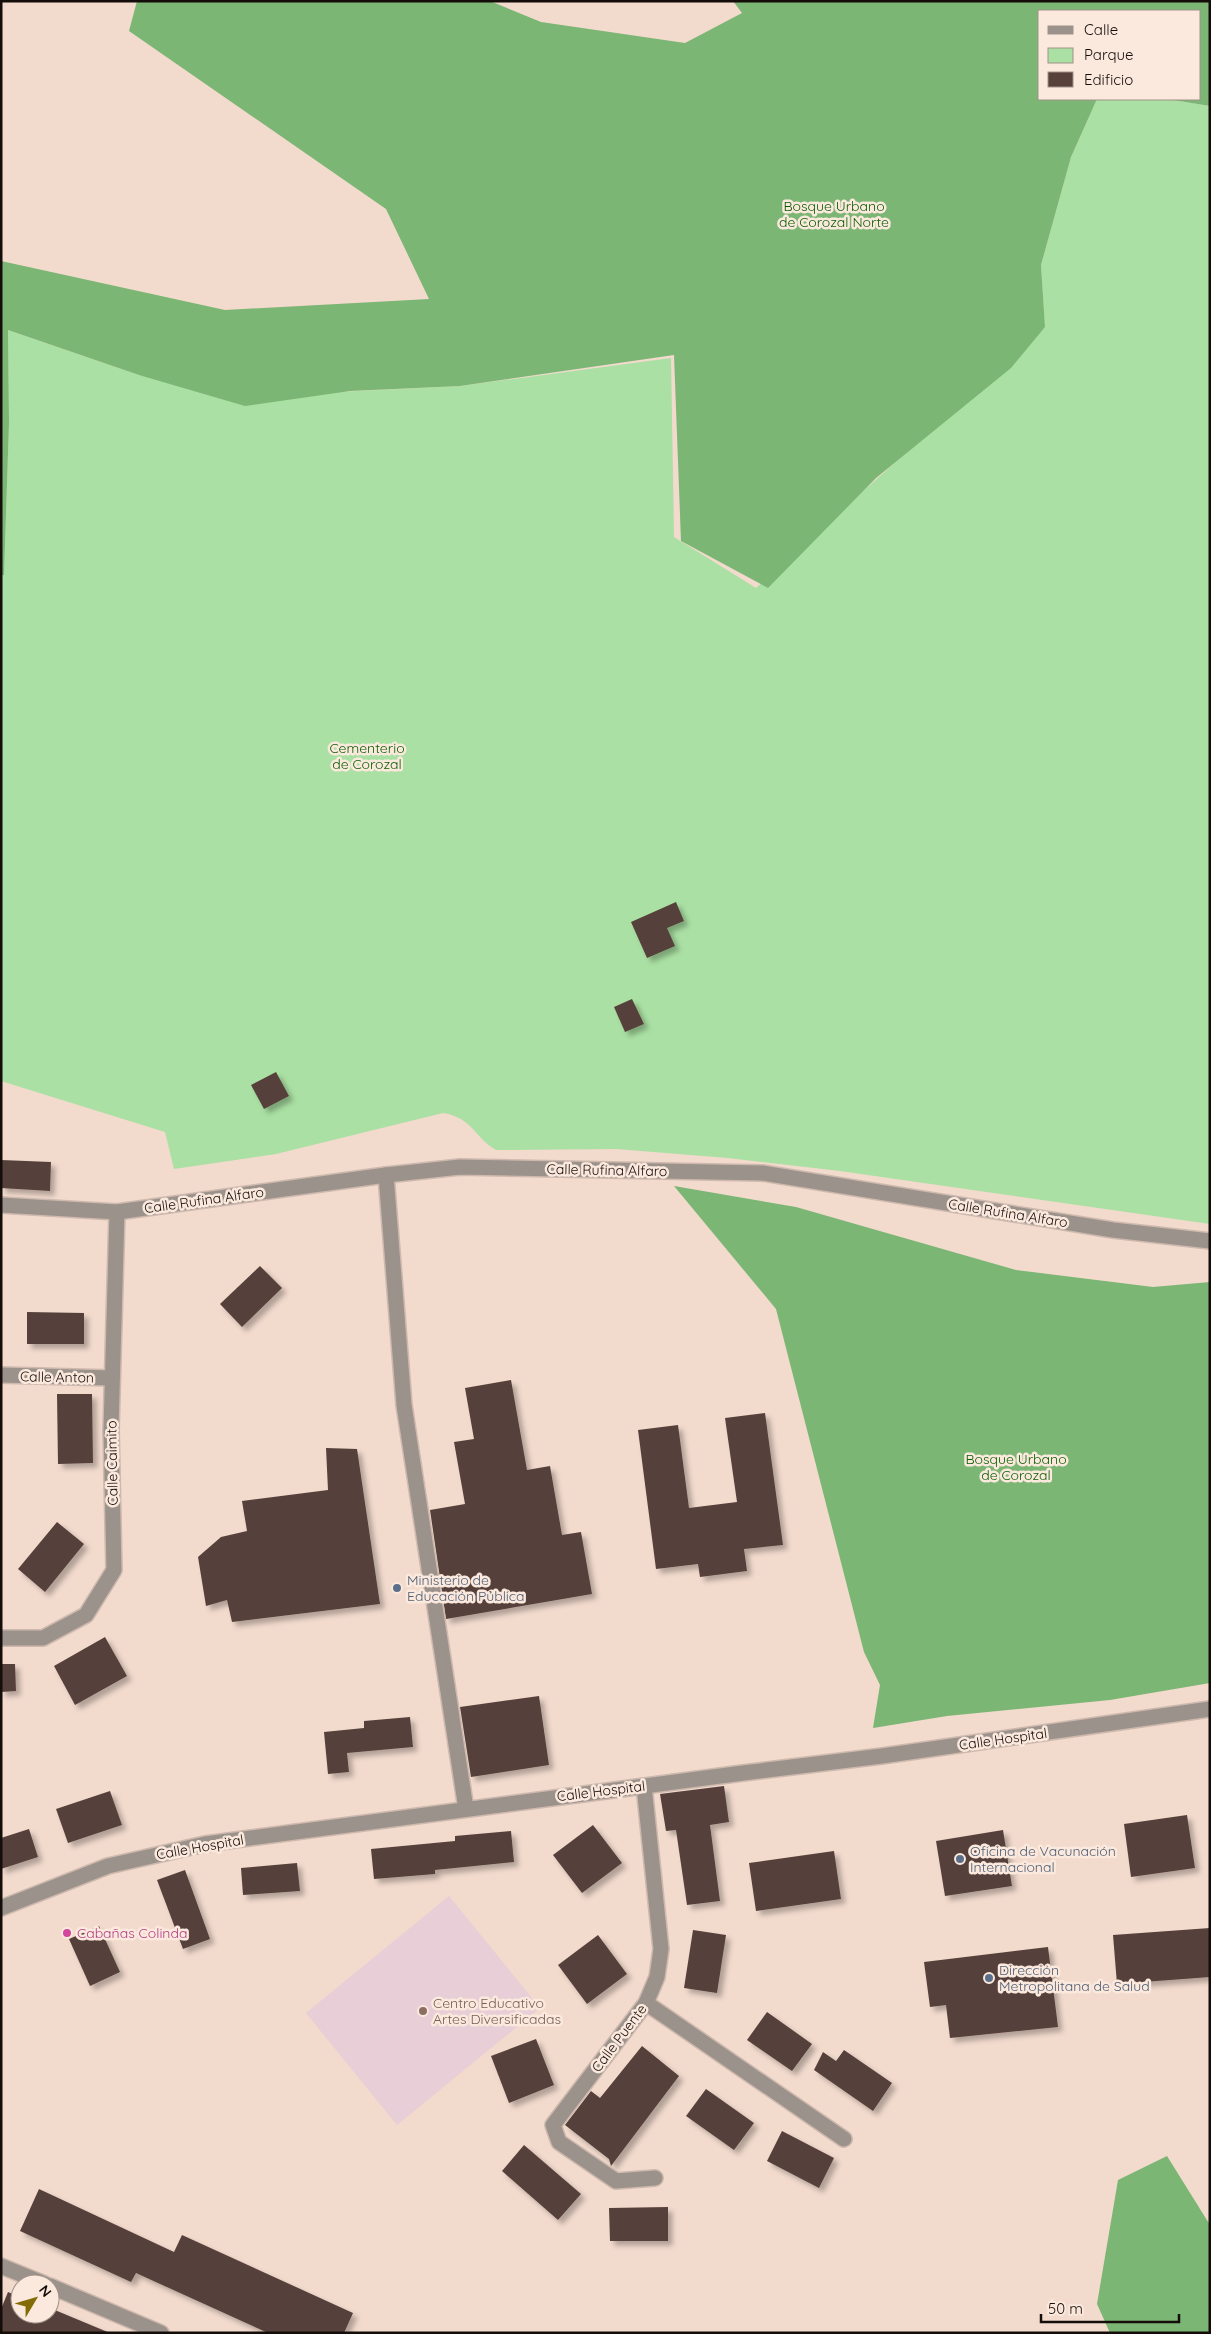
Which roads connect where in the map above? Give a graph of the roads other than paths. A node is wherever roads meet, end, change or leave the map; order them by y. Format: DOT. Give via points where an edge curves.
graph roads {
  1 [pos="386,1175"];
  2 [pos="1,1205"];
  3 [pos="117,1212"];
  4 [pos="1210,1240"];
  5 [pos="1,1375"];
  6 [pos="112,1378"];
  7 [pos="1,1638"];
  8 [pos="1210,1709"];
  9 [pos="644,1786"];
  10 [pos="466,1809"];
  11 [pos="1,1908"];
  12 [pos="646,2002"];
  13 [pos="844,2139"];
  14 [pos="656,2178"];
  15 [pos="1,2266"];
  16 [pos="21,2274"];
  17 [pos="60,2290"];
  18 [pos="161,2333"];
  1 -- 3 [label="street, Calle Rufina Alfaro"];
  1 -- 4 [label="street, Calle Rufina Alfaro" via="460,1167 762,1173 1113,1230"];
  1 -- 10 [label="street" via="404,1405"];
  2 -- 3 [label="street, Calle Rufina Alfaro"];
  3 -- 6 [label="street, Calle Caimito"];
  5 -- 6 [label="street, Calle Anton"];
  6 -- 7 [label="street, Calle Caimito" via="114,1570 86,1615 43,1638"];
  8 -- 9 [label="street, Calle Hospital"];
  9 -- 10 [label="street, Calle Hospital"];
  9 -- 12 [label="street, Calle Puente" via="661,1949 657,1977"];
  10 -- 11 [label="street, Calle Hospital" via="205,1844 108,1866"];
  12 -- 13 [label="street"];
  12 -- 14 [label="street, Calle Puente" via="553,2125 559,2142 616,2182"];
  15 -- 16 [label="street"];
  17 -- 18 [label="street"];
}
